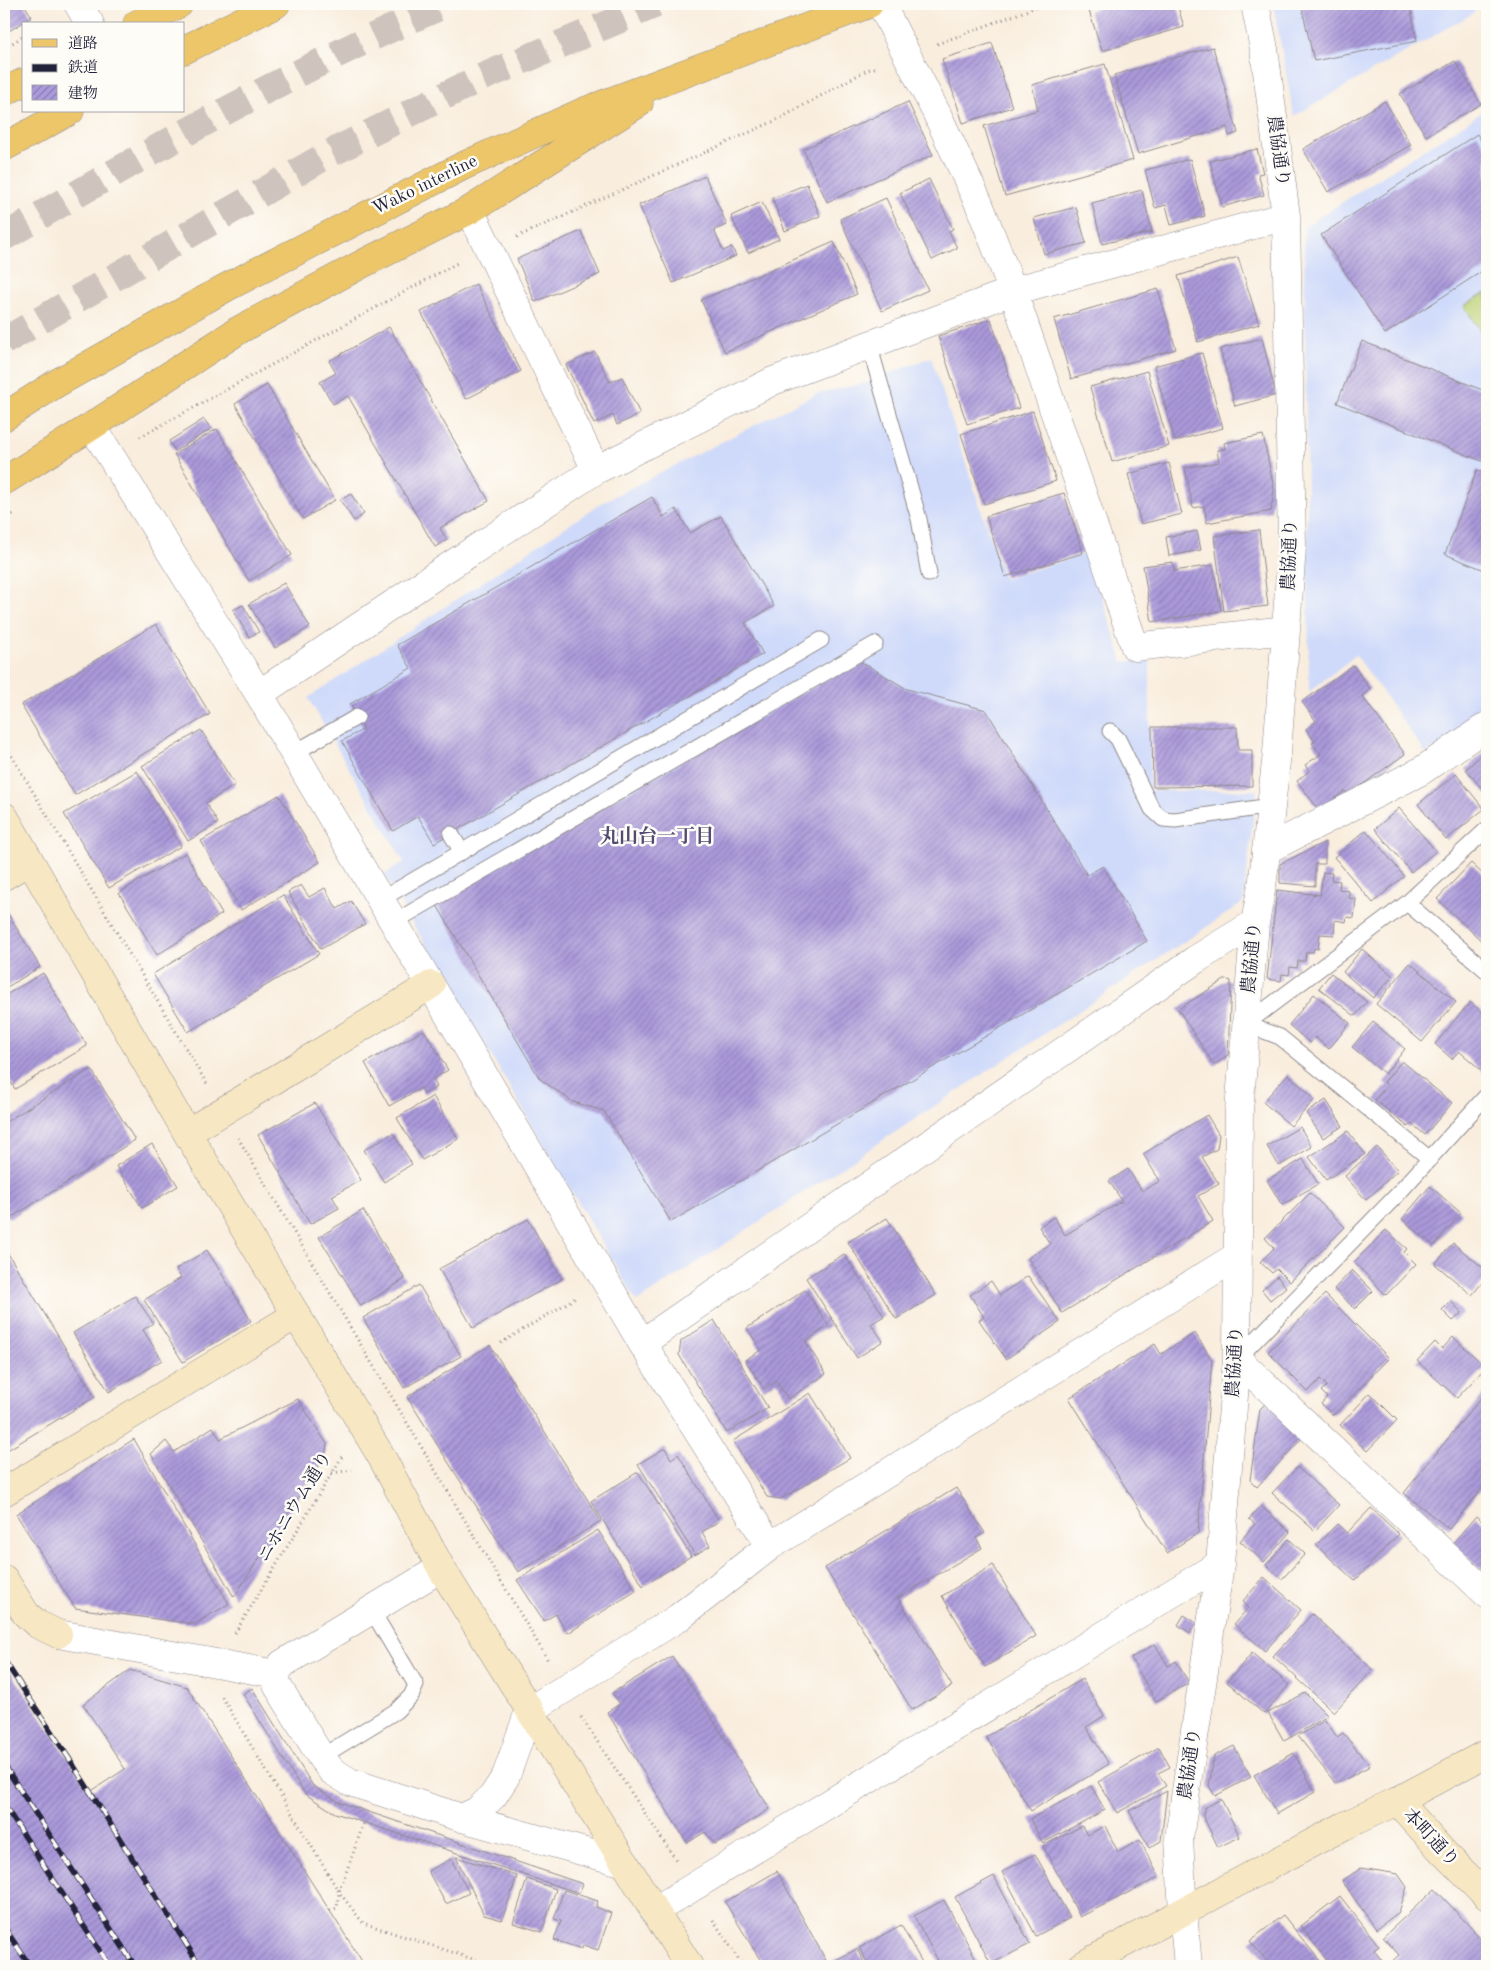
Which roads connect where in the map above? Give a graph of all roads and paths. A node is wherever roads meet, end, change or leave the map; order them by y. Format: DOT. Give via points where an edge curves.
graph roads {
  1 [pos="78,4"];
  2 [pos="179,4"];
  3 [pos="276,4"];
  4 [pos="869,4"];
  5 [pos="882,4"];
  6 [pos="1044,4"];
  7 [pos="1256,4"];
  8 [pos="89,22"];
  9 [pos="142,22"];
  10 [pos="22,37"];
  11 [pos="931,46"];
  12 [pos="4,48"];
  13 [pos="185,50"];
  14 [pos="881,66"];
  15 [pos="693,69"];
  16 [pos="22,83"];
  17 [pos="4,92"];
  18 [pos="68,112"];
  19 [pos="4,147"];
  20 [pos="470,210"];
  21 [pos="1286,216"];
  22 [pos="510,240"];
  23 [pos="463,259"];
  24 [pos="1013,291"];
  25 [pos="869,344"];
  26 [pos="4,417"];
  27 [pos="92,426"];
  28 [pos="139,437"];
  29 [pos="596,470"];
  30 [pos="4,481"];
  31 [pos="929,574"];
  32 [pos="1286,630"];
  33 [pos="821,640"];
  34 [pos="875,644"];
  35 [pos="259,694"];
  36 [pos="357,717"];
  37 [pos="1487,726"];
  38 [pos="1110,731"];
  39 [pos="4,742"];
  40 [pos="294,753"];
  41 [pos="1271,806"];
  42 [pos="4,816"];
  43 [pos="1487,829"];
  44 [pos="451,834"];
  45 [pos="1266,850"];
  46 [pos="462,852"];
  47 [pos="29,861"];
  48 [pos="4,876"];
  49 [pos="1407,903"];
  50 [pos="387,911"];
  51 [pos="1255,923"];
  52 [pos="1487,971"];
  53 [pos="431,985"];
  54 [pos="1246,1024"];
  55 [pos="207,1084"];
  56 [pos="1487,1095"];
  57 [pos="187,1134"];
  58 [pos="237,1136"];
  59 [pos="1430,1158"];
  60 [pos="1238,1256"];
  61 [pos="606,1280"];
  62 [pos="296,1315"];
  63 [pos="642,1342"];
  64 [pos="501,1343"];
  65 [pos="1237,1358"];
  66 [pos="345,1452"];
  67 [pos="360,1469"];
  68 [pos="332,1473"];
  69 [pos="4,1492"];
  70 [pos="770,1546"];
  71 [pos="1220,1564"];
  72 [pos="441,1568"];
  73 [pos="4,1579"];
  74 [pos="1487,1594"];
  75 [pos="371,1610"];
  76 [pos="233,1636"];
  77 [pos="552,1667"];
  78 [pos="276,1674"];
  79 [pos="221,1695"];
  80 [pos="529,1711"];
  81 [pos="581,1716"];
  82 [pos="1487,1753"];
  83 [pos="321,1757"];
  84 [pos="1397,1801"];
  85 [pos="366,1817"];
  86 [pos="462,1818"];
  87 [pos="625,1863"];
  88 [pos="679,1864"];
  89 [pos="340,1892"];
  90 [pos="1487,1896"];
  91 [pos="330,1910"];
  92 [pos="654,1911"];
  93 [pos="1183,1912"];
  94 [pos="713,1920"];
  95 [pos="494,1966"];
  96 [pos="689,1966"];
  97 [pos="743,1966"];
  98 [pos="1081,1966"];
  99 [pos="1188,1966"];
  1 -- 8 [label="street"];
  2 -- 9 [label="main road"];
  3 -- 13 [label="main road"];
  4 -- 15 [label="main road, Wako interline"];
  5 -- 24 [label="street" via="975,195"];
  6 -- 11 [label="path"];
  7 -- 21 [label="street, 農協通り"];
  10 -- 12 [label="path"];
  14 -- 22 [label="path" via="867,70 779,119"];
  15 -- 20 [label="main road"];
  15 -- 26 [label="main road, Wako interline" via="577,115 367,214 218,292 57,383"];
  16 -- 17 [label="main road"];
  18 -- 19 [label="main road"];
  20 -- 27 [label="main road" via="239,330"];
  20 -- 29 [label="street"];
  21 -- 24 [label="street"];
  21 -- 32 [label="street, 農協通り" via="1292,547"];
  23 -- 28 [label="path"];
  24 -- 25 [label="street"];
  24 -- 32 [label="street" via="1135,647"];
  25 -- 29 [label="street" via="773,381"];
  25 -- 31 [label="lane" via="919,519"];
  27 -- 30 [label="main road"];
  27 -- 35 [label="street"];
  29 -- 35 [label="street"];
  32 -- 41 [label="street, 農協通り"];
  33 -- 46 [label="lane"];
  34 -- 50 [label="lane" via="505,858"];
  35 -- 40 [label="street"];
  36 -- 40 [label="lane"];
  37 -- 45 [label="street" via="1421,771"];
  38 -- 41 [label="lane" via="1118,740 1152,809 1163,819"];
  39 -- 55 [label="path"];
  40 -- 50 [label="street"];
  41 -- 45 [label="street, 農協通り"];
  42 -- 47 [label="street"];
  43 -- 49 [label="lane"];
  44 -- 46 [label="lane"];
  45 -- 51 [label="street, 農協通り"];
  46 -- 50 [label="lane"];
  47 -- 48 [label="street"];
  47 -- 57 [label="street"];
  49 -- 52 [label="lane"];
  49 -- 54 [label="lane"];
  50 -- 53 [label="street"];
  51 -- 54 [label="street, 農協通り"];
  51 -- 63 [label="street" via="1195,960"];
  53 -- 57 [label="street"];
  53 -- 61 [label="street"];
  54 -- 59 [label="lane" via="1280,1037"];
  54 -- 60 [label="street, 農協通り" via="1239,1111"];
  56 -- 59 [label="lane"];
  57 -- 62 [label="street"];
  58 -- 77 [label="path"];
  59 -- 65 [label="lane"];
  60 -- 65 [label="street, 農協通り"];
  60 -- 70 [label="street"];
  61 -- 63 [label="street"];
  61 -- 64 [label="path"];
  62 -- 69 [label="street"];
  62 -- 72 [label="street" via="381,1456"];
  63 -- 70 [label="street"];
  65 -- 71 [label="street, 農協通り"];
  65 -- 74 [label="street"];
  66 -- 68 [label="path, ニホニウム通り"];
  67 -- 68 [label="path"];
  68 -- 76 [label="path, ニホニウム通り"];
  70 -- 80 [label="street" via="678,1618"];
  71 -- 92 [label="street"];
  71 -- 93 [label="street, 農協通り" via="1179,1838"];
  72 -- 75 [label="street"];
  72 -- 80 [label="street"];
  73 -- 78 [label="street" via="26,1614 37,1624 58,1634"];
  75 -- 78 [label="street" via="282,1664"];
  75 -- 83 [label="lane" via="416,1685 411,1696 396,1711"];
  78 -- 83 [label="street" via="277,1685"];
  79 -- 89 [label="path"];
  80 -- 86 [label="street" via="506,1776 494,1796 477,1811"];
  80 -- 87 [label="street"];
  81 -- 88 [label="path"];
  82 -- 84 [label="street"];
  83 -- 86 [label="street" via="332,1771 350,1782"];
  84 -- 90 [label="street, 本町通り"];
  84 -- 93 [label="street"];
  85 -- 89 [label="path"];
  86 -- 87 [label="street"];
  87 -- 92 [label="street"];
  89 -- 91 [label="path" via="337,1908"];
  89 -- 95 [label="path" via="363,1923"];
  92 -- 96 [label="street"];
  93 -- 98 [label="street"];
  93 -- 99 [label="street, 農協通り"];
  94 -- 97 [label="path"];
}
